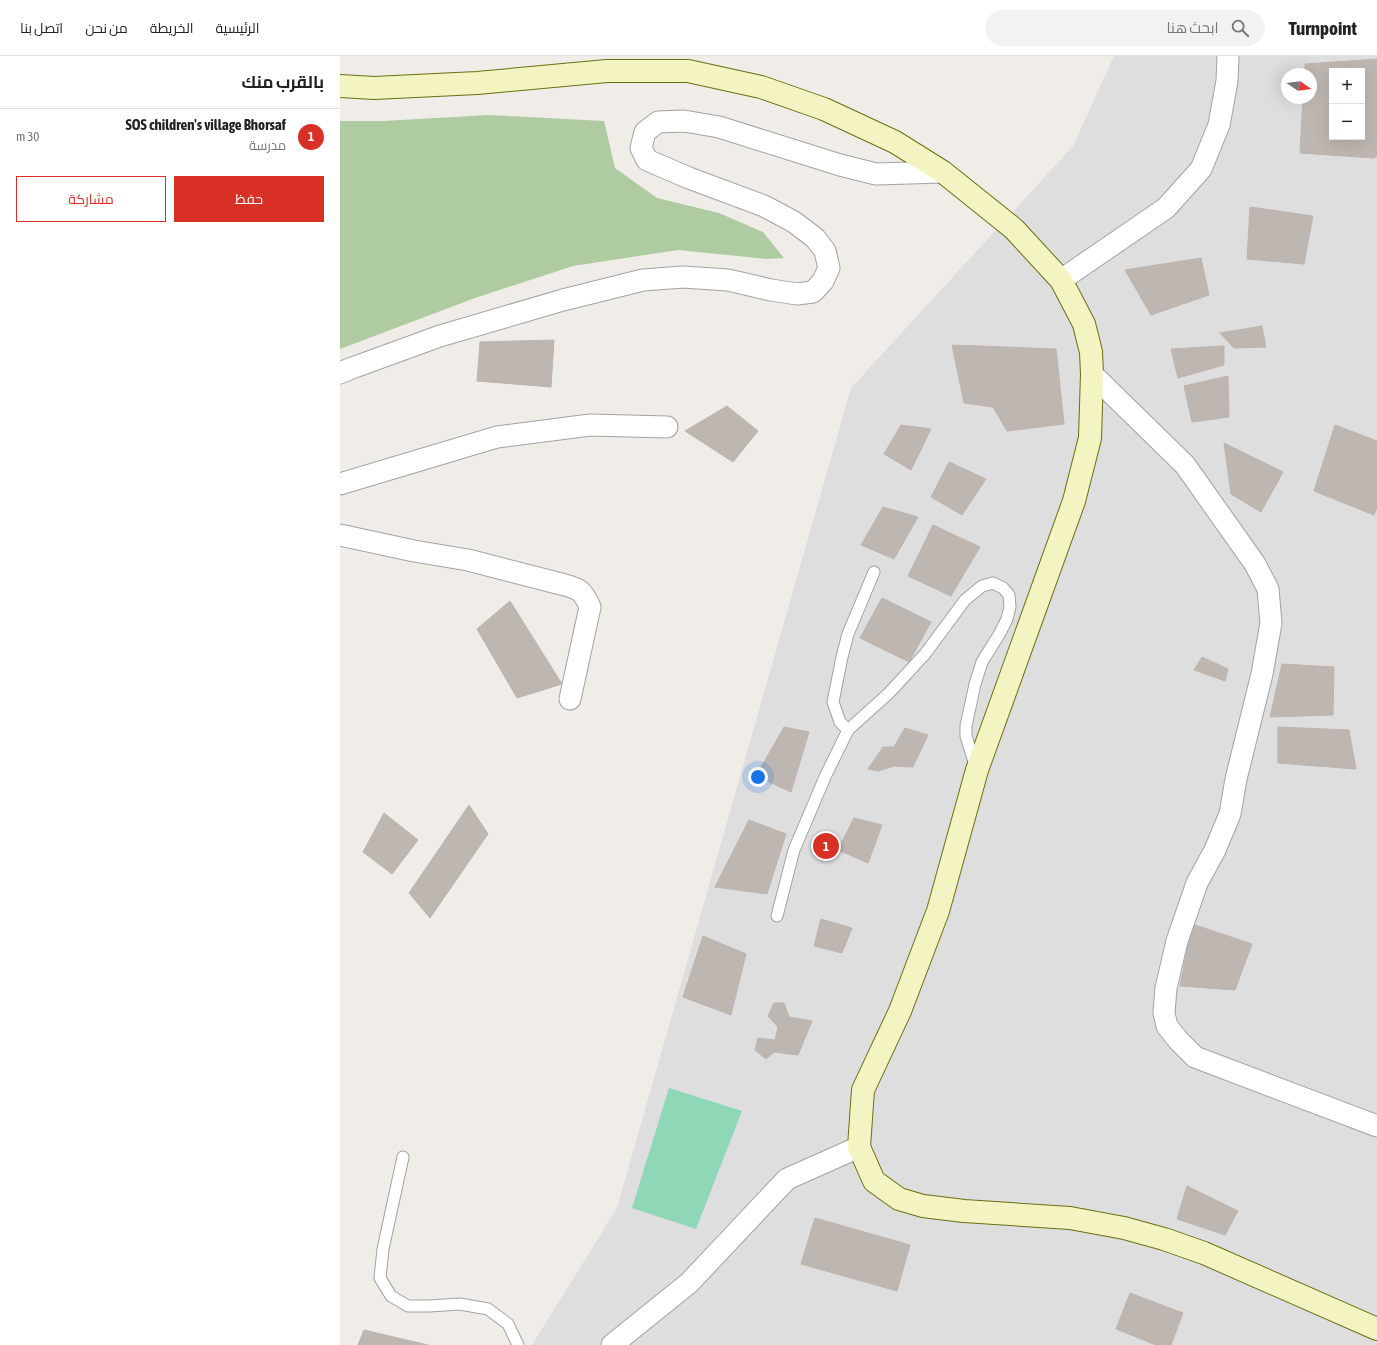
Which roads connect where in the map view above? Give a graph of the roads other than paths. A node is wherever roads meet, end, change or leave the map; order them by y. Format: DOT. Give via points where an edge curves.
graph roads {
  1 [pos="1228,56"];
  2 [pos="340,86"];
  3 [pos="943,172"];
  4 [pos="1062,280"];
  5 [pos="340,374"];
  6 [pos="1092,374"];
  7 [pos="667,427"];
  8 [pos="340,484"];
  9 [pos="340,535"];
  10 [pos="874,572"];
  11 [pos="570,699"];
  12 [pos="848,730"];
  13 [pos="977,770"];
  14 [pos="777,916"];
  15 [pos="1377,1126"];
  16 [pos="859,1147"];
  17 [pos="403,1157"];
  18 [pos="1377,1329"];
  19 [pos="518,1345"];
  20 [pos="612,1345"];
  1 -- 4 [label="street" via="1227,81 1219,125 1201,169 1166,208"];
  2 -- 3 [label="main road" via="374,88 477,83 607,71 688,71 761,87 824,109 895,142"];
  3 -- 4 [label="main road" via="1014,229"];
  3 -- 5 [label="street" via="876,174 719,127 684,120 658,122 645,132 641,148 647,160 764,206 794,222 815,238 825,251 829,268 823,281 813,292 797,294 728,280 683,277 643,280 440,336"];
  4 -- 6 [label="main road" via="1084,324 1091,352"];
  6 -- 13 [label="main road" via="1090,438 1074,500"];
  6 -- 15 [label="street" via="1185,465 1255,564 1268,589 1271,623 1230,814 1216,850 1197,883 1177,941 1166,988 1164,1013 1167,1026 1195,1057"];
  7 -- 8 [label="street" via="590,425 497,437"];
  9 -- 11 [label="street" via="468,560 561,584 584,594 590,607"];
  10 -- 12 [label="lane" via="848,634 833,702 840,722"];
  12 -- 13 [label="lane" via="889,693 925,654 965,600 982,586 993,583 1009,595 1010,607 1000,633 982,662 966,726 966,736"];
  12 -- 14 [label="lane" via="794,850"];
  13 -- 16 [label="main road" via="938,911 900,1011 862,1090"];
  16 -- 18 [label="main road" via="874,1181 899,1199 923,1206 1070,1218 1124,1228 1204,1254"];
  16 -- 20 [label="street" via="787,1179 689,1282"];
  17 -- 19 [label="lane" via="383,1249 380,1278 392,1296 408,1306 460,1304 488,1309 508,1324"];
}
